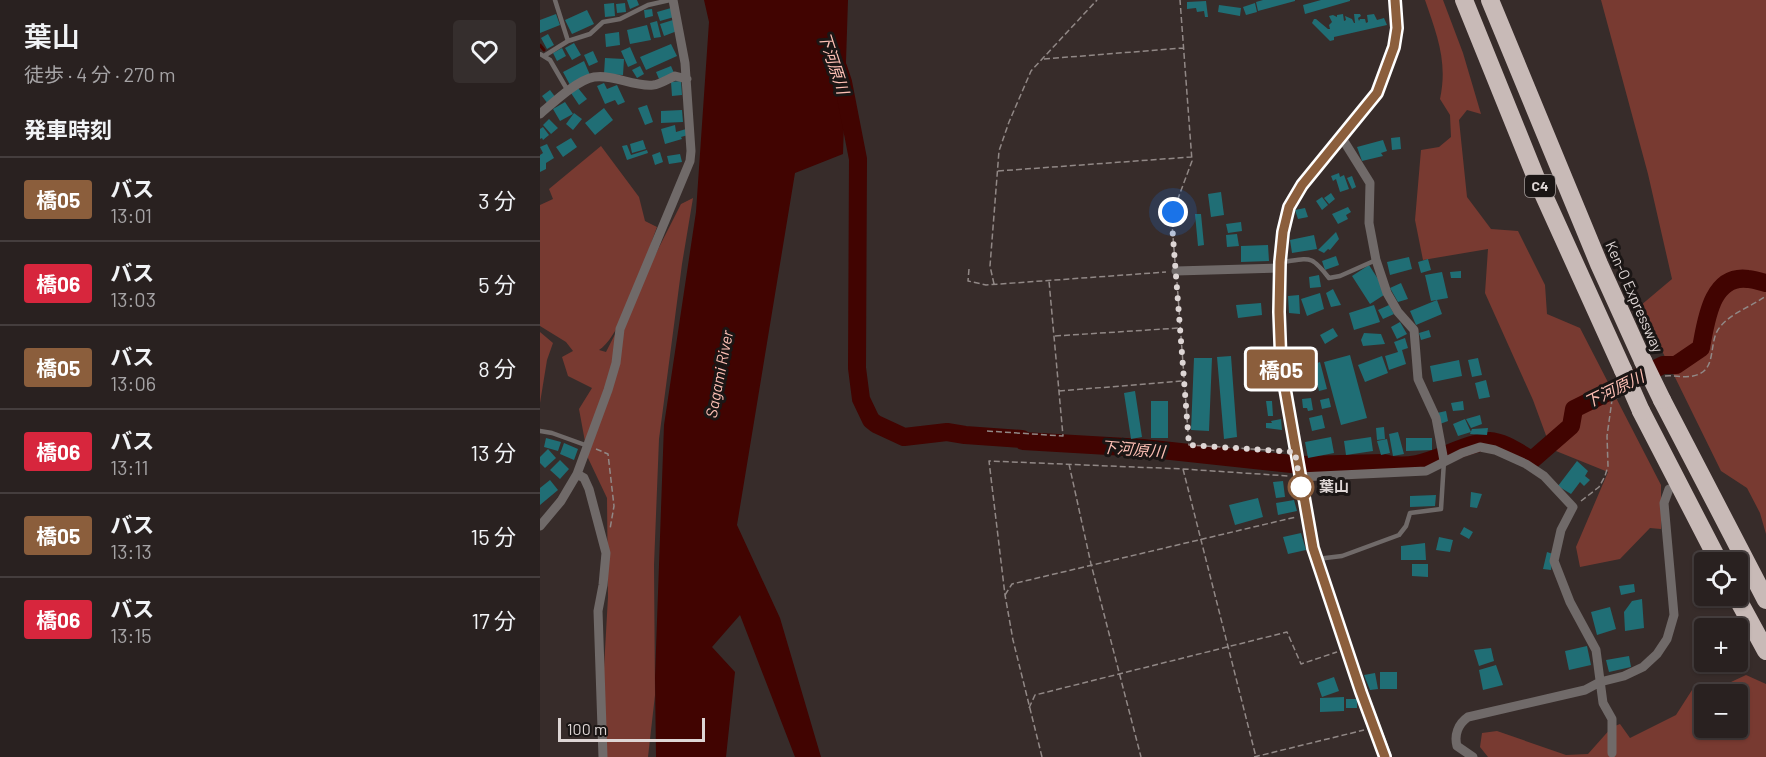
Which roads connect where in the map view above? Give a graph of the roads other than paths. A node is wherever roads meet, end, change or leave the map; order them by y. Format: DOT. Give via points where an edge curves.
graph roads {
  1 [pos="555,0"];
  2 [pos="672,0"];
  3 [pos="1395,0"];
  4 [pos="1464,0"];
  5 [pos="1490,0"];
  6 [pos="568,41"];
  7 [pos="542,55"];
  8 [pos="687,79"];
  9 [pos="568,91"];
  10 [pos="540,114"];
  11 [pos="1341,138"];
  12 [pos="1376,260"];
  13 [pos="1280,265"];
  14 [pos="1176,271"];
  15 [pos="540,431"];
  16 [pos="588,446"];
  17 [pos="1444,461"];
  18 [pos="577,474"];
  19 [pos="1299,476"];
  20 [pos="1669,489"];
  21 [pos="540,526"];
  22 [pos="1714,552"];
  23 [pos="1316,560"];
  24 [pos="1766,600"];
  25 [pos="1741,606"];
  26 [pos="1766,651"];
  27 [pos="1600,682"];
  28 [pos="1612,753"];
  29 [pos="603,757"];
  30 [pos="1386,757"];
  31 [pos="1473,757"];
  1 -- 6 [label="lane"];
  2 -- 6 [label="lane" via="603,22 590,34"];
  2 -- 8 [label="street"];
  3 -- 11 [label="main road" via="1397,28 1387,72 1377,93"];
  4 -- 22 [label="highway, C4, bridge" via="1536,177 1641,411"];
  5 -- 24 [label="highway, Ken-O Expressway / C4, bridge" via="1643,361"];
  6 -- 7 [label="lane"];
  7 -- 9 [label="lane" via="550,60"];
  8 -- 9 [label="street" via="675,76 646,85 594,77"];
  8 -- 16 [label="street" via="690,161 620,328 616,363"];
  9 -- 10 [label="street"];
  11 -- 12 [label="street" via="1370,183 1369,223"];
  11 -- 13 [label="main road" via="1289,207"];
  12 -- 13 [label="lane" via="1329,278 1309,258"];
  12 -- 17 [label="street" via="1387,293 1414,330 1418,379 1436,418"];
  13 -- 14 [label="street"];
  13 -- 19 [label="main road" via="1279,341"];
  15 -- 16 [label="lane"];
  16 -- 18 [label="street"];
  17 -- 19 [label="street" via="1426,471"];
  17 -- 23 [label="lane" via="1441,509 1410,513 1399,535 1342,556"];
  17 -- 27 [label="street" via="1480,447 1495,450 1544,476 1573,507 1561,530 1554,561 1570,602 1596,650"];
  18 -- 21 [label="street"];
  18 -- 29 [label="street" via="589,489 606,554 598,611"];
  19 -- 23 [label="main road"];
  20 -- 27 [label="street" via="1664,503 1674,615 1667,639 1643,667"];
  23 -- 30 [label="main road"];
  25 -- 26 [label="highway"];
  27 -- 28 [label="street" via="1603,703 1612,719"];
  27 -- 31 [label="street" via="1585,690 1461,721 1455,738 1457,746"];
}
